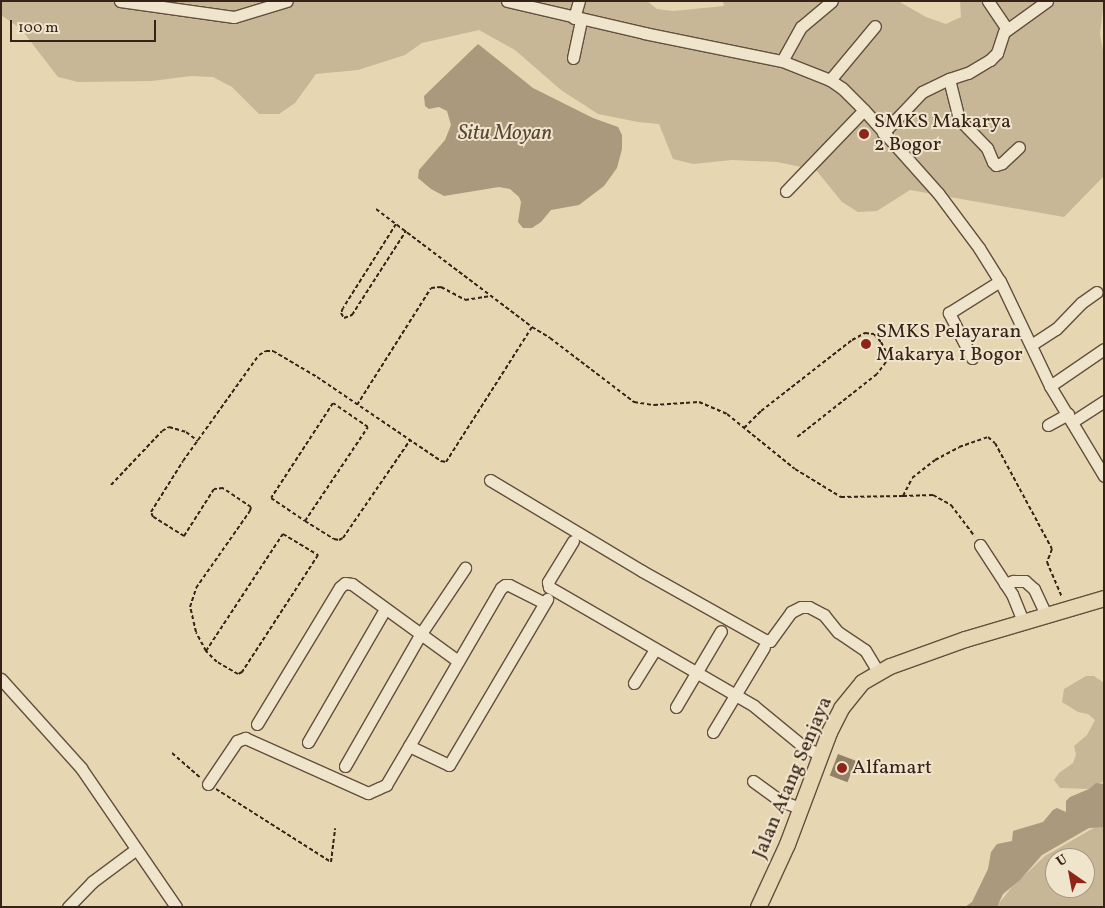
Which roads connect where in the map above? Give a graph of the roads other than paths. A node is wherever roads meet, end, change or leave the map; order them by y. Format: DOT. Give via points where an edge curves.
graph roads {
  1 [pos="120,1"];
  2 [pos="287,1"];
  3 [pos="507,1"];
  4 [pos="579,1"];
  5 [pos="832,1"];
  6 [pos="988,1"];
  7 [pos="1047,1"];
  8 [pos="578,19"];
  9 [pos="875,26"];
  10 [pos="1007,29"];
  11 [pos="573,58"];
  12 [pos="782,61"];
  13 [pos="949,79"];
  14 [pos="830,80"];
  15 [pos="864,110"];
  16 [pos="883,132"];
  17 [pos="1019,147"];
  18 [pos="786,191"];
  19 [pos="1000,282"];
  20 [pos="1097,292"];
  21 [pos="1031,345"];
  22 [pos="1104,348"];
  23 [pos="972,358"];
  24 [pos="1050,386"];
  25 [pos="1104,401"];
  26 [pos="1070,418"];
  27 [pos="1048,425"];
  28 [pos="1104,476"];
  29 [pos="490,480"];
  30 [pos="573,541"];
  31 [pos="980,545"];
  32 [pos="465,568"];
  33 [pos="1005,584"];
  34 [pos="553,589"];
  35 [pos="1104,598"];
  36 [pos="544,603"];
  37 [pos="385,609"];
  38 [pos="1046,615"];
  39 [pos="1023,621"];
  40 [pos="721,631"];
  41 [pos="420,635"];
  42 [pos="764,647"];
  43 [pos="655,650"];
  44 [pos="458,661"];
  45 [pos="876,667"];
  46 [pos="696,673"];
  47 [pos="1,680"];
  48 [pos="634,682"];
  49 [pos="736,695"];
  50 [pos="676,707"];
  51 [pos="257,724"];
  52 [pos="713,732"];
  53 [pos="308,742"];
  54 [pos="409,746"];
  55 [pos="813,751"];
  56 [pos="345,766"];
  57 [pos="753,781"];
  58 [pos="208,784"];
  59 [pos="796,807"];
  60 [pos="135,850"];
  61 [pos="68,907"];
  62 [pos="176,907"];
  63 [pos="758,907"];
  1 -- 2 [label="street" via="234,17"];
  3 -- 8 [label="street"];
  4 -- 8 [label="street"];
  5 -- 12 [label="street" via="801,27"];
  6 -- 10 [label="street"];
  7 -- 10 [label="street"];
  8 -- 11 [label="street"];
  8 -- 12 [label="street"];
  9 -- 14 [label="street"];
  10 -- 13 [label="street" via="1000,39 997,53 990,60 968,73"];
  12 -- 14 [label="street"];
  13 -- 16 [label="street" via="922,92"];
  13 -- 17 [label="street" via="959,119 987,148 996,165"];
  14 -- 15 [label="street"];
  15 -- 16 [label="street"];
  15 -- 18 [label="street"];
  16 -- 19 [label="street" via="938,193"];
  19 -- 21 [label="street"];
  19 -- 23 [label="street" via="949,313"];
  20 -- 21 [label="street" via="1080,303 1056,329"];
  21 -- 24 [label="street"];
  22 -- 24 [label="street"];
  24 -- 26 [label="street"];
  25 -- 26 [label="street"];
  26 -- 27 [label="street"];
  26 -- 28 [label="street"];
  29 -- 45 [label="street" via="765,640 770,641 791,612 809,607 824,615 838,632 865,650"];
  30 -- 34 [label="street" via="548,582 547,585"];
  31 -- 33 [label="street"];
  32 -- 41 [label="street"];
  33 -- 38 [label="street" via="1025,581 1034,589"];
  33 -- 39 [label="street"];
  34 -- 36 [label="street"];
  34 -- 43 [label="street"];
  35 -- 38 [label="main road, Jalan Atang Senjaya"];
  36 -- 44 [label="street" via="505,585"];
  36 -- 54 [label="street" via="449,765"];
  37 -- 41 [label="street"];
  37 -- 51 [label="street" via="352,584 340,588"];
  37 -- 53 [label="street"];
  38 -- 39 [label="main road, Jalan Atang Senjaya"];
  39 -- 45 [label="main road, Jalan Atang Senjaya"];
  40 -- 46 [label="street"];
  41 -- 44 [label="street"];
  41 -- 56 [label="street"];
  42 -- 49 [label="street"];
  43 -- 46 [label="street"];
  43 -- 48 [label="street"];
  44 -- 54 [label="street"];
  45 -- 55 [label="main road, Jalan Atang Senjaya" via="852,693 830,732"];
  46 -- 49 [label="street"];
  46 -- 50 [label="street"];
  47 -- 60 [label="street" via="80,768"];
  49 -- 52 [label="street"];
  49 -- 55 [label="street"];
  54 -- 58 [label="street" via="386,784 368,793 245,738 237,741"];
  55 -- 59 [label="main road, Jalan Atang Senjaya"];
  57 -- 59 [label="street" via="781,801"];
  59 -- 63 [label="main road, Jalan Atang Senjaya" via="787,844"];
  60 -- 61 [label="street" via="92,882"];
  60 -- 62 [label="street"];
}
